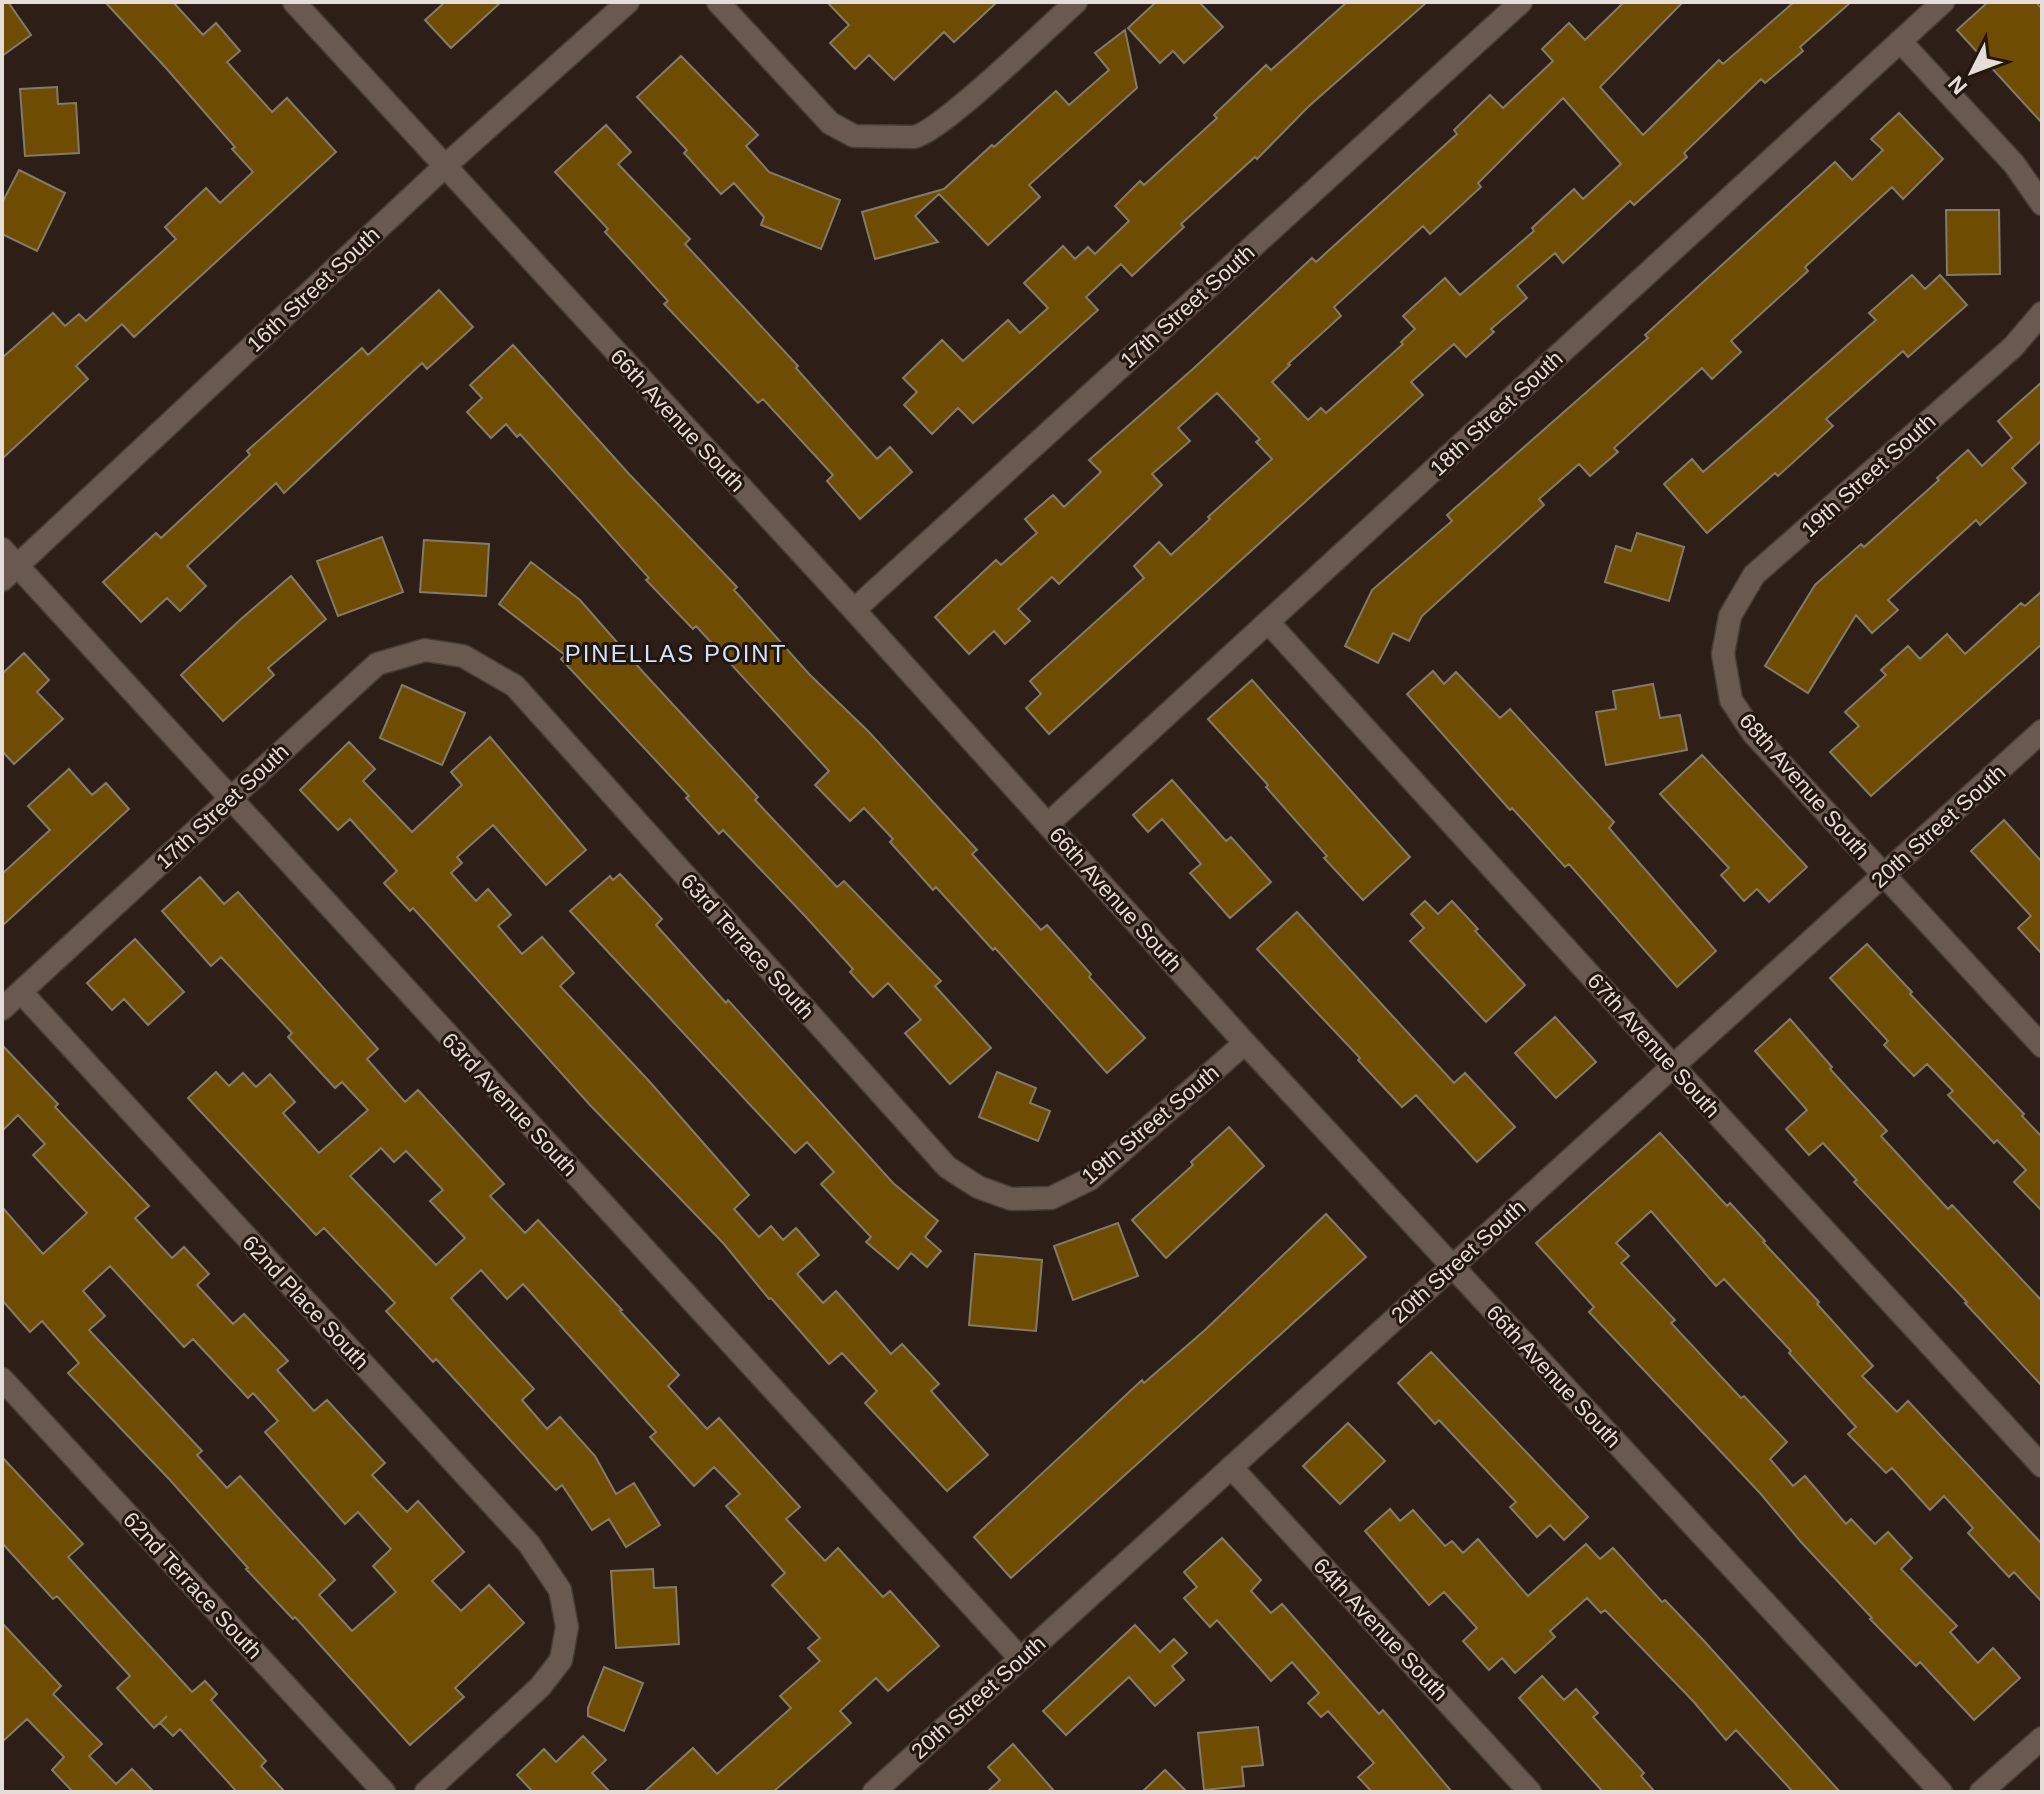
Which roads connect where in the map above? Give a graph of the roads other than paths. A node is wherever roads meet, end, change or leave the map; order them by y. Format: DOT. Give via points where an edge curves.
graph roads {
  1 [pos="294,2"];
  2 [pos="628,2"];
  3 [pos="718,2"];
  4 [pos="1076,2"];
  5 [pos="1521,2"];
  6 [pos="1943,2"];
  7 [pos="1900,41"];
  8 [pos="444,167"];
  9 [pos="2042,204"];
  10 [pos="2042,313"];
  11 [pos="7,565"];
  12 [pos="854,610"];
  13 [pos="1268,622"];
  14 [pos="1723,654"];
  15 [pos="463,656"];
  16 [pos="2042,731"];
  17 [pos="229,799"];
  18 [pos="1048,824"];
  19 [pos="1883,875"];
  20 [pos="21,992"];
  21 [pos="2,1009"];
  22 [pos="1245,1043"];
  23 [pos="2042,1046"];
  24 [pos="1673,1066"];
  25 [pos="1051,1198"];
  26 [pos="1452,1266"];
  27 [pos="2,1379"];
  28 [pos="2042,1466"];
  29 [pos="1231,1467"];
  30 [pos="1020,1658"];
  31 [pos="2042,1738"];
  32 [pos="384,1792"];
  33 [pos="426,1792"];
  34 [pos="874,1792"];
  35 [pos="1530,1792"];
  36 [pos="1941,1792"];
  37 [pos="1981,1792"];
  1 -- 8 [label="street, 66th Avenue South"];
  2 -- 8 [label="street, 16th Street South"];
  3 -- 4 [label="street" via="830,123 854,136 914,137 956,109"];
  5 -- 12 [label="street, 17th Street South"];
  6 -- 7 [label="street, 18th Street South"];
  7 -- 9 [label="street" via="2014,164"];
  7 -- 13 [label="street, 18th Street South"];
  8 -- 11 [label="street, 16th Street South"];
  8 -- 12 [label="street, 66th Avenue South"];
  10 -- 14 [label="street, 19th Street South" via="2013,347 1754,575 1730,616"];
  11 -- 17 [label="street, 63rd Avenue South"];
  12 -- 18 [label="street, 66th Avenue South"];
  13 -- 18 [label="street, 18th Street South"];
  13 -- 24 [label="street, 67th Avenue South"];
  14 -- 19 [label="street, 68th Avenue South" via="1731,700 1753,733"];
  15 -- 17 [label="street, 17th Street South" via="425,650 377,664"];
  15 -- 25 [label="street, 63rd Terrace South" via="515,686 947,1167 978,1187 1011,1199"];
  16 -- 19 [label="street, 20th Street South"];
  17 -- 20 [label="street, 17th Street South"];
  17 -- 30 [label="street, 63rd Avenue South"];
  18 -- 22 [label="street, 66th Avenue South"];
  19 -- 23 [label="street, 68th Avenue South"];
  19 -- 24 [label="street, 20th Street South"];
  20 -- 21 [label="street, 17th Street South"];
  20 -- 33 [label="street, 62nd Place South" via="529,1544 560,1590 567,1627 561,1660 540,1687"];
  22 -- 25 [label="street, 19th Street South" via="1090,1179"];
  22 -- 26 [label="street, 66th Avenue South"];
  24 -- 26 [label="street, 20th Street South"];
  24 -- 28 [label="street, 67th Avenue South"];
  26 -- 29 [label="street, 20th Street South"];
  26 -- 36 [label="street, 66th Avenue South"];
  27 -- 32 [label="street, 62nd Terrace South"];
  29 -- 30 [label="street, 20th Street South"];
  29 -- 35 [label="street, 64th Avenue South"];
  30 -- 34 [label="street, 20th Street South"];
  31 -- 37 [label="street"];
}
